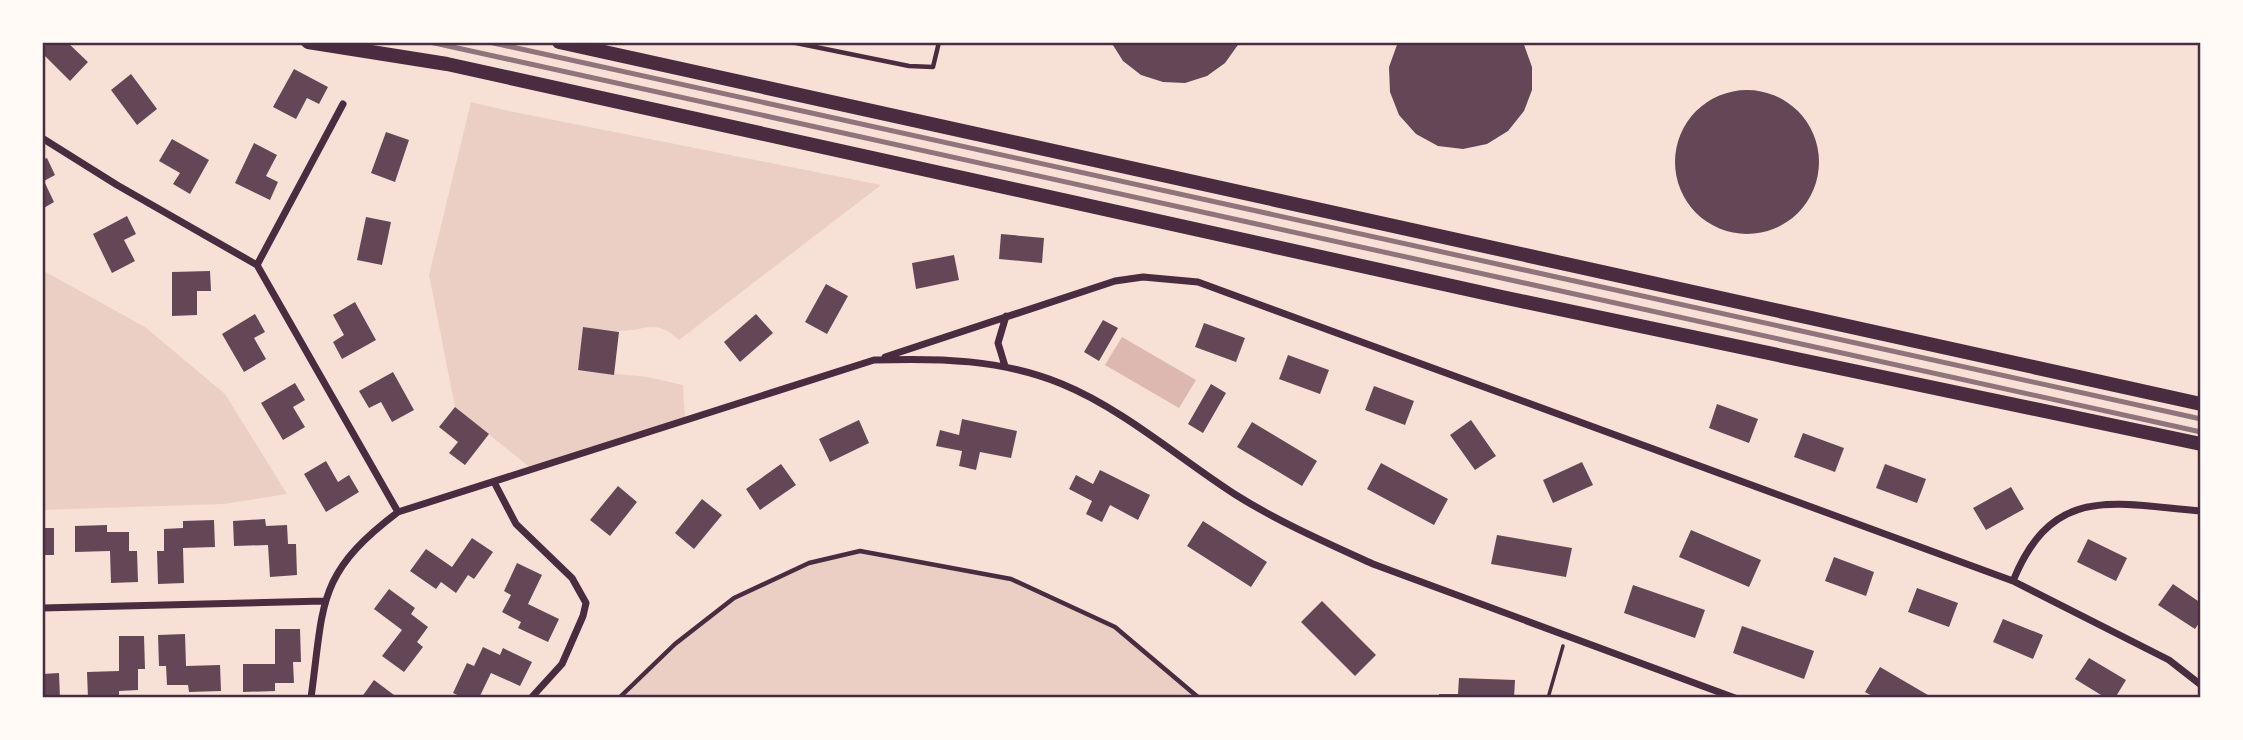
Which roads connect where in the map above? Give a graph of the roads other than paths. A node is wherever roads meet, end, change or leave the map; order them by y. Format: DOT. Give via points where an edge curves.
graph roads {
  1 [pos="308,42"];
  2 [pos="559,42"];
  3 [pos="791,42"];
  4 [pos="939,42"];
  5 [pos="343,104"];
  6 [pos="42,138"];
  7 [pos="257,265"];
  8 [pos="1006,316"];
  9 [pos="874,360"];
  10 [pos="1005,366"];
  11 [pos="2201,404"];
  12 [pos="2201,444"];
  13 [pos="494,482"];
  14 [pos="2201,511"];
  15 [pos="398,512"];
  16 [pos="2012,581"];
  17 [pos="324,601"];
  18 [pos="42,608"];
  19 [pos="2201,685"];
  20 [pos="311,698"];
  21 [pos="531,698"];
  22 [pos="618,698"];
  23 [pos="1199,698"];
  24 [pos="1735,698"];
  1 -- 12 [label="main road" via="447,64 1502,297"];
  2 -- 11 [label="main road"];
  3 -- 4 [label="lane" via="933,67"];
  5 -- 7 [label="street"];
  6 -- 7 [label="street"];
  7 -- 15 [label="street"];
  8 -- 9 [label="street"];
  8 -- 10 [label="street" via="998,343"];
  8 -- 16 [label="street" via="1115,281 1143,277 1198,282"];
  9 -- 10 [label="street" via="961,360"];
  9 -- 13 [label="street"];
  10 -- 24 [label="street" via="1063,384 1095,400 1239,497 1373,564"];
  13 -- 15 [label="street"];
  13 -- 21 [label="street" via="516,524 572,578 586,603 562,664"];
  14 -- 16 [label="street" via="2106,503 2074,510 2045,527"];
  15 -- 17 [label="street" via="353,550"];
  16 -- 19 [label="street" via="2169,660"];
  17 -- 18 [label="street"];
  17 -- 20 [label="street"];
  22 -- 23 [label="lane" via="675,644 734,598 809,564 860,551 1011,579 1115,627"];
}
